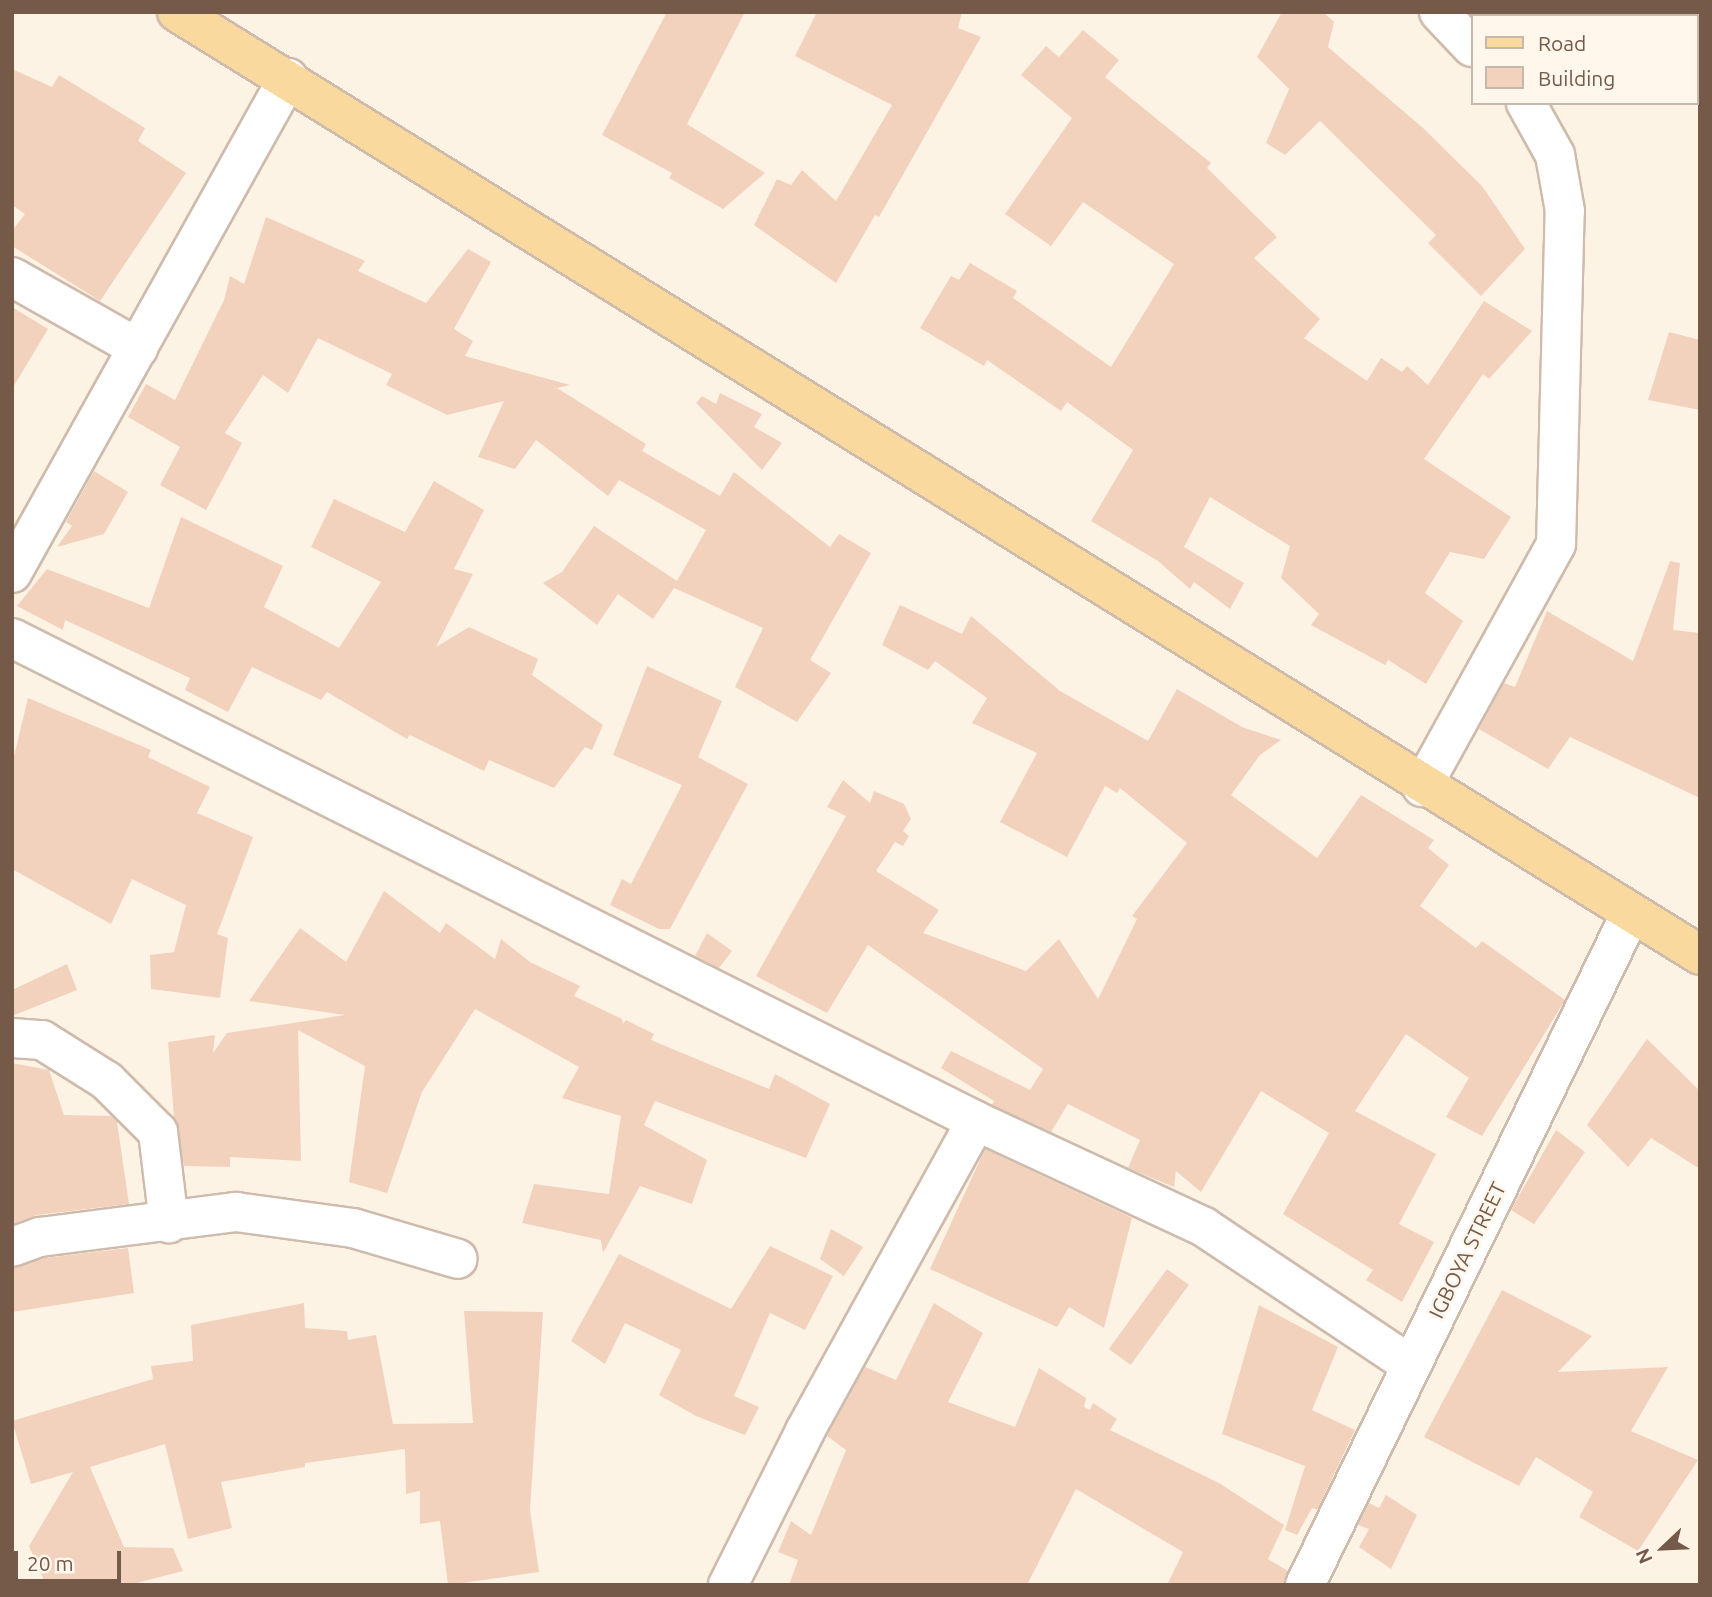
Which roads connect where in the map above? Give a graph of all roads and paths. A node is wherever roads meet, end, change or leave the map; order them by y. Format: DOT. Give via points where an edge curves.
graph roads {
  1 [pos="177,12"];
  2 [pos="1438,12"];
  3 [pos="1470,45"];
  4 [pos="288,78"];
  5 [pos="1527,105"];
  6 [pos="12,277"];
  7 [pos="138,348"];
  8 [pos="12,573"];
  9 [pos="12,638"];
  10 [pos="1422,787"];
  11 [pos="1630,915"];
  12 [pos="1700,955"];
  13 [pos="12,1038"];
  14 [pos="976,1121"];
  15 [pos="169,1223"];
  16 [pos="12,1247"];
  17 [pos="458,1259"];
  18 [pos="1411,1365"];
  19 [pos="728,1585"];
  20 [pos="1305,1585"];
  1 -- 4 [label="main road"];
  2 -- 3 [label="street"];
  4 -- 7 [label="street"];
  4 -- 10 [label="main road"];
  5 -- 10 [label="street" via="1555,155 1565,211 1556,544"];
  6 -- 7 [label="street"];
  7 -- 8 [label="street"];
  9 -- 14 [label="street"];
  10 -- 11 [label="main road"];
  11 -- 12 [label="main road"];
  11 -- 18 [label="street, IGBOYA STREET"];
  13 -- 15 [label="street" via="42,1040 107,1081 158,1132"];
  14 -- 18 [label="street" via="1204,1227"];
  14 -- 19 [label="street" via="805,1431"];
  15 -- 16 [label="street" via="40,1237"];
  15 -- 17 [label="street" via="236,1212 353,1228"];
  18 -- 20 [label="street, IGBOYA STREET"];
}
